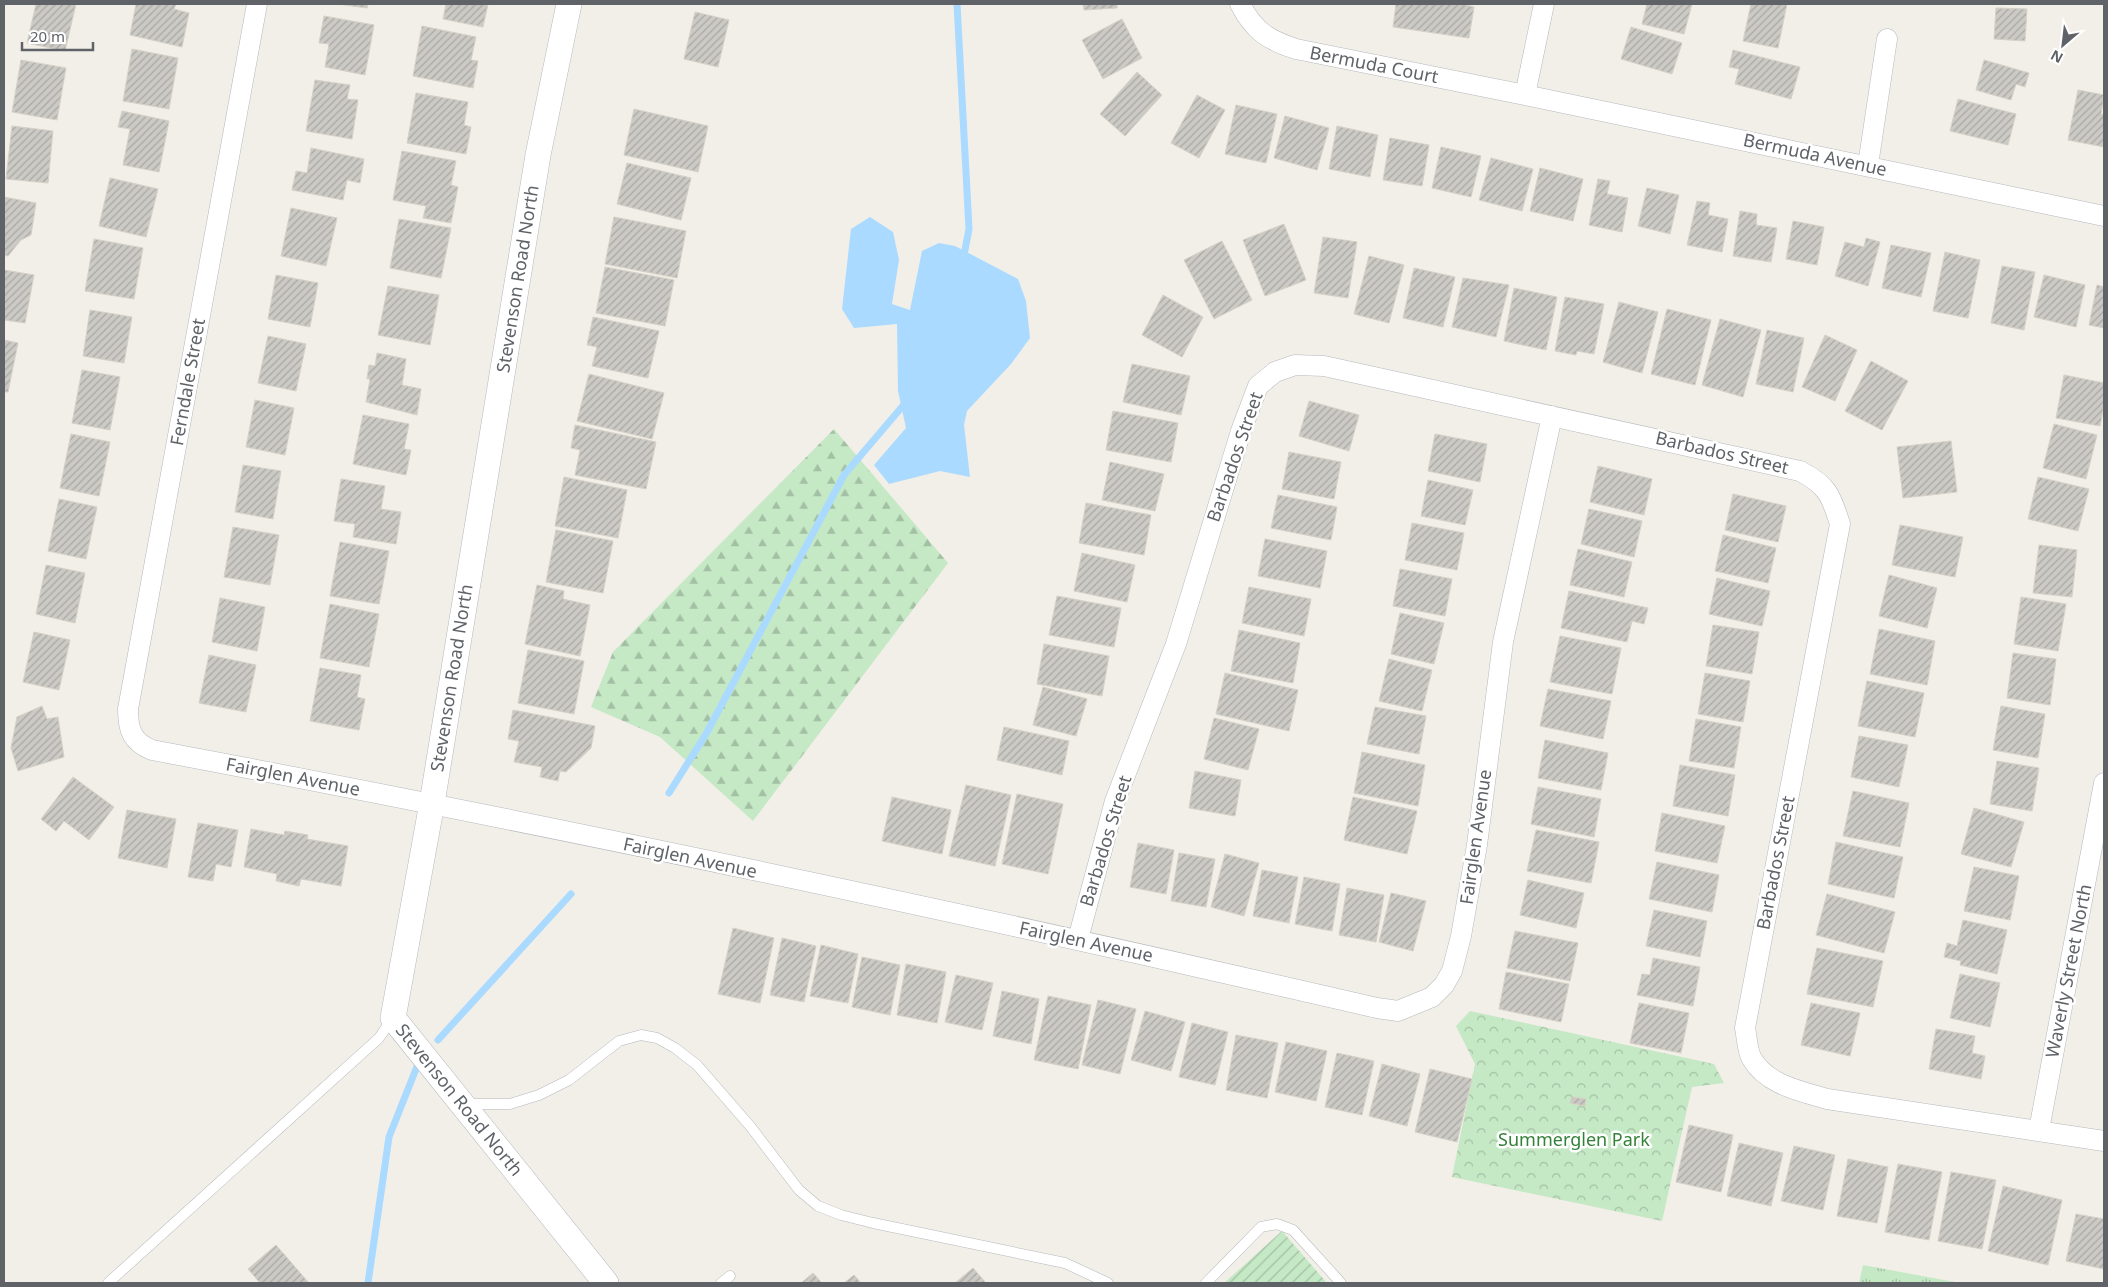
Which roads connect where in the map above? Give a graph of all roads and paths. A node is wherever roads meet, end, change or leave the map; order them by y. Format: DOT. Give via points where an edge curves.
graph roads {
  1 [pos="257,4"];
  2 [pos="569,4"];
  3 [pos="1240,4"];
  4 [pos="1544,4"];
  5 [pos="1887,39"];
  6 [pos="1525,94"];
  7 [pos="1868,165"];
  8 [pos="2104,216"];
  9 [pos="1552,416"];
  10 [pos="152,750"];
  11 [pos="2104,783"];
  12 [pos="432,803"];
  13 [pos="1078,939"];
  14 [pos="393,1018"];
  15 [pos="462,1104"];
  16 [pos="2039,1130"];
  17 [pos="2104,1141"];
  18 [pos="730,1276"];
  19 [pos="108,1283"];
  20 [pos="606,1283"];
  21 [pos="721,1283"];
  22 [pos="1108,1283"];
  23 [pos="1206,1283"];
  24 [pos="1340,1283"];
  1 -- 10 [label="street, Ferndale Street" via="128,709 128,726 133,738"];
  2 -- 12 [label="street, Stevenson Road North" via="538,155"];
  3 -- 6 [label="street, Bermuda Court" via="1260,32 1277,43 1296,49"];
  4 -- 6 [label="street"];
  5 -- 7 [label="street"];
  6 -- 7 [label="street, Bermuda Avenue"];
  7 -- 8 [label="street, Bermuda Avenue"];
  9 -- 13 [label="street, Barbados Street" via="1324,366 1295,365 1275,372 1258,386 1240,430 1176,644 1115,801"];
  9 -- 13 [label="street, Fairglen Avenue" via="1503,642 1477,845 1461,936 1452,971 1444,986 1432,997 1398,1011"];
  9 -- 16 [label="street, Barbados Street" via="1800,471 1817,480 1832,497 1840,524 1745,1028 1751,1058 1770,1078 1828,1099"];
  10 -- 12 [label="street, Fairglen Avenue"];
  11 -- 16 [label="street, Waverly Street North"];
  12 -- 13 [label="street, Fairglen Avenue"];
  12 -- 14 [label="street, Stevenson Road North"];
  14 -- 15 [label="street, Stevenson Road North"];
  14 -- 19 [label="lane" via="379,1038"];
  15 -- 20 [label="street, Stevenson Road North"];
  15 -- 22 [label="lane" via="510,1104 539,1095 569,1080 619,1041 640,1035 657,1038 676,1048 696,1066 750,1126 798,1190 818,1206 841,1216 1065,1263"];
  16 -- 17 [label="street, Barbados Street"];
  18 -- 21 [label="lane"];
  23 -- 24 [label="lane" via="1262,1227 1277,1224 1293,1230"];
}
